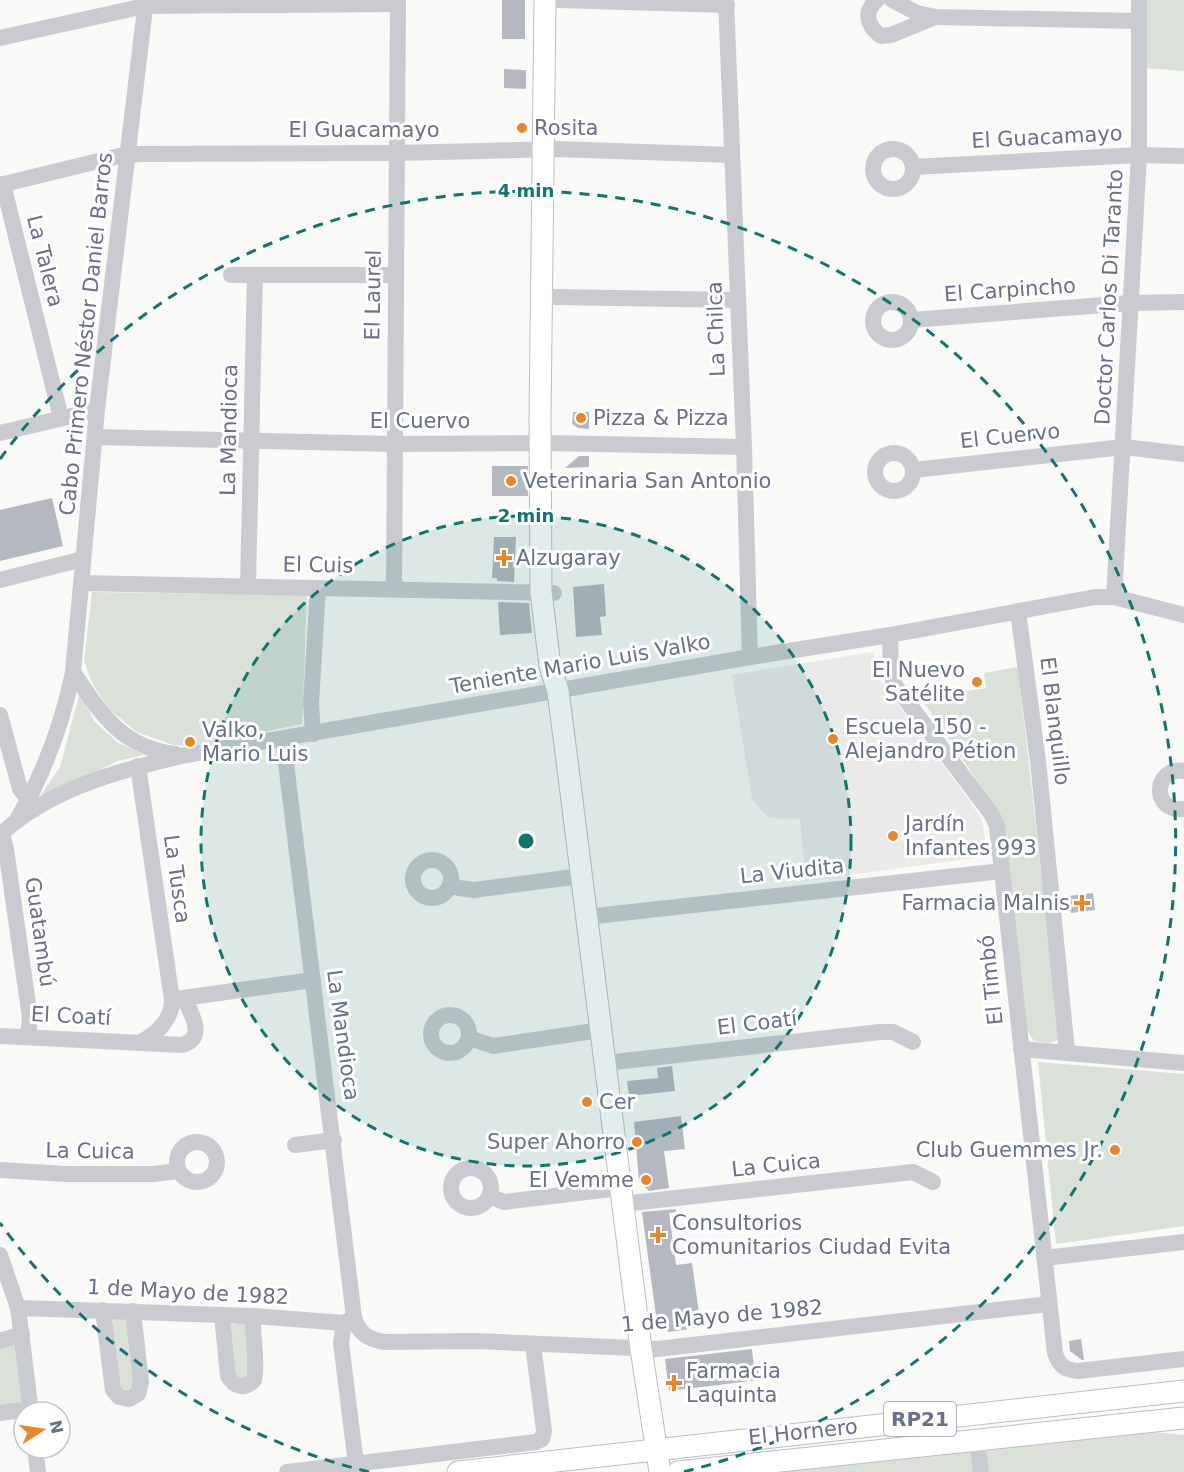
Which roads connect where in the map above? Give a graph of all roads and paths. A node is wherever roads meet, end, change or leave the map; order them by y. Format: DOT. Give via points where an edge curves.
graph roads {
  1 [pos="545,0"];
  2 [pos="558,0"];
  3 [pos="878,0"];
  4 [pos="892,0"];
  5 [pos="1138,0"];
  6 [pos="398,2"];
  7 [pos="726,2"];
  8 [pos="146,3"];
  9 [pos="936,17"];
  10 [pos="1137,21"];
  11 [pos="0,38"];
  12 [pos="548,150"];
  13 [pos="397,153"];
  14 [pos="732,154"];
  15 [pos="129,155"];
  16 [pos="1139,155"];
  17 [pos="1184,156"];
  18 [pos="912,167"];
  19 [pos="2,185"];
  20 [pos="231,275"];
  21 [pos="255,275"];
  22 [pos="396,275"];
  23 [pos="554,297"];
  24 [pos="738,300"];
  25 [pos="1184,302"];
  26 [pos="1130,303"];
  27 [pos="911,320"];
  28 [pos="97,410"];
  29 [pos="61,418"];
  30 [pos="0,433"];
  31 [pos="95,437"];
  32 [pos="252,441"];
  33 [pos="546,443"];
  34 [pos="394,444"];
  35 [pos="744,447"];
  36 [pos="1124,447"];
  37 [pos="1184,454"];
  38 [pos="913,470"];
  39 [pos="83,559"];
  40 [pos="0,580"];
  41 [pos="81,583"];
  42 [pos="248,586"];
  43 [pos="318,588"];
  44 [pos="394,589"];
  45 [pos="547,592"];
  46 [pos="1114,597"];
  47 [pos="1018,611"];
  48 [pos="1184,615"];
  49 [pos="890,634"];
  50 [pos="750,657"];
  51 [pos="73,672"];
  52 [pos="558,691"];
  53 [pos="0,715"];
  54 [pos="313,734"];
  55 [pos="283,739"];
  56 [pos="186,755"];
  57 [pos="138,766"];
  58 [pos="1184,771"];
  59 [pos="33,804"];
  60 [pos="1184,809"];
  61 [pos="1,835"];
  62 [pos="1002,871"];
  63 [pos="581,876"];
  64 [pos="450,884"];
  65 [pos="586,917"];
  66 [pos="313,980"];
  67 [pos="178,999"];
  68 [pos="601,1030"];
  69 [pos="0,1036"];
  70 [pos="28,1037"];
  71 [pos="469,1038"];
  72 [pos="141,1042"];
  73 [pos="913,1042"];
  74 [pos="1021,1049"];
  75 [pos="1067,1051"];
  76 [pos="605,1063"];
  77 [pos="1184,1063"];
  78 [pos="334,1140"];
  79 [pos="295,1145"];
  80 [pos="0,1170"];
  81 [pos="178,1171"];
  82 [pos="933,1182"];
  83 [pos="489,1196"];
  84 [pos="621,1196"];
  85 [pos="1184,1242"];
  86 [pos="0,1255"];
  87 [pos="1044,1258"];
  88 [pos="1049,1304"];
  89 [pos="18,1308"];
  90 [pos="103,1310"];
  91 [pos="133,1311"];
  92 [pos="222,1315"];
  93 [pos="253,1316"];
  94 [pos="349,1320"];
  95 [pos="22,1334"];
  96 [pos="363,1334"];
  97 [pos="0,1341"];
  98 [pos="533,1344"];
  99 [pos="641,1349"];
  100 [pos="1184,1359"];
  101 [pos="1184,1391"];
  102 [pos="30,1400"];
  103 [pos="1184,1418"];
  104 [pos="977,1440"];
  105 [pos="656,1449"];
  106 [pos="356,1464"];
  107 [pos="287,1472"];
  108 [pos="458,1472"];
  109 [pos="660,1472"];
  110 [pos="678,1472"];
  111 [pos="981,1472"];
  1 -- 12 [label="main road"];
  2 -- 7 [label="street"];
  2 -- 12 [label="main road"];
  3 -- 9 [label="street" via="869,14 872,29 881,36"];
  4 -- 9 [label="street" via="917,13"];
  5 -- 10 [label="street, Doctor Carlos Di Taranto"];
  6 -- 8 [label="street"];
  6 -- 13 [label="street, El Laurel"];
  7 -- 14 [label="street, La Chilca"];
  8 -- 11 [label="street"];
  8 -- 15 [label="street, Cabo Primero Néstor Daniel Barros"];
  9 -- 10 [label="street"];
  10 -- 16 [label="street, Doctor Carlos Di Taranto"];
  12 -- 13 [label="street, El Guacamayo"];
  12 -- 14 [label="street, El Guacamayo"];
  12 -- 23 [label="main road"];
  12 -- 33 [label="main road"];
  13 -- 15 [label="street, El Guacamayo"];
  13 -- 22 [label="street, El Laurel"];
  14 -- 24 [label="street, La Chilca"];
  15 -- 19 [label="street, El Guacamayo"];
  15 -- 28 [label="street, Cabo Primero Néstor Daniel Barros"];
  16 -- 17 [label="street, El Guacamayo"];
  16 -- 18 [label="street, El Guacamayo"];
  16 -- 26 [label="street, Doctor Carlos Di Taranto"];
  19 -- 29 [label="street, La Talera"];
  20 -- 21 [label="street"];
  21 -- 22 [label="street"];
  21 -- 32 [label="street, La Mandioca"];
  22 -- 34 [label="street, El Laurel"];
  23 -- 24 [label="street"];
  23 -- 33 [label="main road"];
  24 -- 35 [label="street, La Chilca"];
  25 -- 26 [label="street, El Carpincho"];
  26 -- 27 [label="street, El Carpincho"];
  26 -- 36 [label="street, Doctor Carlos Di Taranto"];
  28 -- 29 [label="street"];
  28 -- 31 [label="street, Cabo Primero Néstor Daniel Barros"];
  29 -- 30 [label="street"];
  31 -- 32 [label="street, El Cuervo"];
  31 -- 39 [label="street, Cabo Primero Néstor Daniel Barros"];
  32 -- 34 [label="street, El Cuervo"];
  32 -- 42 [label="street, La Mandioca"];
  33 -- 34 [label="street, El Cuervo"];
  33 -- 35 [label="street, El Cuervo"];
  33 -- 45 [label="main road"];
  34 -- 44 [label="street, El Laurel"];
  35 -- 50 [label="street, La Chilca"];
  36 -- 37 [label="street, El Cuervo"];
  36 -- 38 [label="street, El Cuervo"];
  36 -- 46 [label="street, Doctor Carlos Di Taranto"];
  39 -- 40 [label="street"];
  39 -- 41 [label="street, Cabo Primero Néstor Daniel Barros"];
  41 -- 42 [label="street, El Cuis"];
  41 -- 51 [label="street, Cabo Primero Néstor Daniel Barros"];
  42 -- 43 [label="street, El Cuis"];
  43 -- 44 [label="street, El Cuis"];
  43 -- 54 [label="street" via="311,704"];
  44 -- 45 [label="street, El Cuis"];
  45 -- 52 [label="main road" via="550,666"];
  46 -- 47 [label="street, Teniente Mario Luis Valko"];
  46 -- 48 [label="street, Teniente Mario Luis Valko"];
  47 -- 49 [label="street, Teniente Mario Luis Valko"];
  47 -- 75 [label="street, El Blanquillo" via="1043,807"];
  49 -- 50 [label="street, Teniente Mario Luis Valko"];
  49 -- 62 [label="street, El Timbó" via="894,684 992,815"];
  50 -- 52 [label="street, Teniente Mario Luis Valko"];
  51 -- 56 [label="street" via="107,720 130,740 155,750"];
  51 -- 59 [label="street, Cabo Primero Néstor Daniel Barros" via="58,732"];
  52 -- 54 [label="street, Teniente Mario Luis Valko"];
  52 -- 63 [label="main road"];
  53 -- 59 [label="street" via="20,789"];
  54 -- 55 [label="street, Teniente Mario Luis Valko"];
  55 -- 56 [label="street, Teniente Mario Luis Valko"];
  55 -- 66 [label="street, La Mandioca"];
  56 -- 57 [label="street, Teniente Mario Luis Valko"];
  57 -- 59 [label="street, Teniente Mario Luis Valko" via="96,778"];
  57 -- 67 [label="street, La Tusca"];
  58 -- 60 [label="street" via="1167,774 1159,791 1170,807"];
  59 -- 61 [label="street, Teniente Mario Luis Valko"];
  61 -- 70 [label="street, Guatambú" via="30,1018"];
  62 -- 65 [label="street, La Viudita"];
  62 -- 74 [label="street, El Timbó"];
  63 -- 64 [label="street" via="474,890"];
  63 -- 65 [label="main road"];
  65 -- 68 [label="main road"];
  66 -- 67 [label="street"];
  66 -- 78 [label="street, La Mandioca"];
  67 -- 72 [label="street" via="162,1026"];
  67 -- 72 [label="street, El Coatí" via="197,1028 190,1043"];
  68 -- 71 [label="street" via="493,1046"];
  68 -- 76 [label="main road"];
  69 -- 70 [label="street, El Coatí"];
  70 -- 72 [label="street, El Coatí"];
  73 -- 76 [label="street, El Coatí" via="893,1032 880,1032"];
  74 -- 75 [label="street"];
  74 -- 87 [label="street, El Timbó"];
  75 -- 77 [label="street"];
  76 -- 84 [label="main road"];
  78 -- 79 [label="street"];
  78 -- 94 [label="street, La Mandioca"];
  80 -- 81 [label="street, La Cuica" via="76,1174"];
  82 -- 84 [label="street, La Cuica" via="913,1172"];
  83 -- 84 [label="street, La Cuica" via="504,1202"];
  84 -- 99 [label="main road"];
  85 -- 87 [label="street"];
  86 -- 89 [label="street"];
  87 -- 88 [label="street, El Timbó"];
  88 -- 99 [label="street, 1 de Mayo de 1982"];
  88 -- 100 [label="street, El Timbó" via="1055,1353 1063,1368 1077,1371"];
  89 -- 90 [label="street, 1 de Mayo de 1982"];
  89 -- 95 [label="street"];
  90 -- 91 [label="street, 1 de Mayo de 1982"];
  90 -- 91 [label="street" via="113,1390 119,1397 129,1399 138,1394 141,1382"];
  91 -- 92 [label="street, 1 de Mayo de 1982"];
  92 -- 93 [label="street, 1 de Mayo de 1982"];
  92 -- 93 [label="street" via="228,1377 238,1386 254,1380 256,1372"];
  93 -- 94 [label="street, 1 de Mayo de 1982"];
  94 -- 96 [label="street, La Mandioca"];
  94 -- 106 [label="street, La Mandioca" via="340,1343"];
  95 -- 97 [label="street"];
  95 -- 102 [label="street"];
  96 -- 98 [label="street, 1 de Mayo de 1982" via="384,1341"];
  98 -- 99 [label="street, 1 de Mayo de 1982"];
  98 -- 106 [label="street" via="542,1439"];
  99 -- 105 [label="main road"];
  101 -- 105 [label="main road, El Hornero / RP21"];
  103 -- 104 [label="main road, El Hornero / RP21"];
  104 -- 110 [label="main road, El Hornero / RP21"];
  104 -- 111 [label="street"];
  105 -- 108 [label="main road, El Hornero / RP21"];
  105 -- 109 [label="main road"];
  106 -- 107 [label="street"];
}
